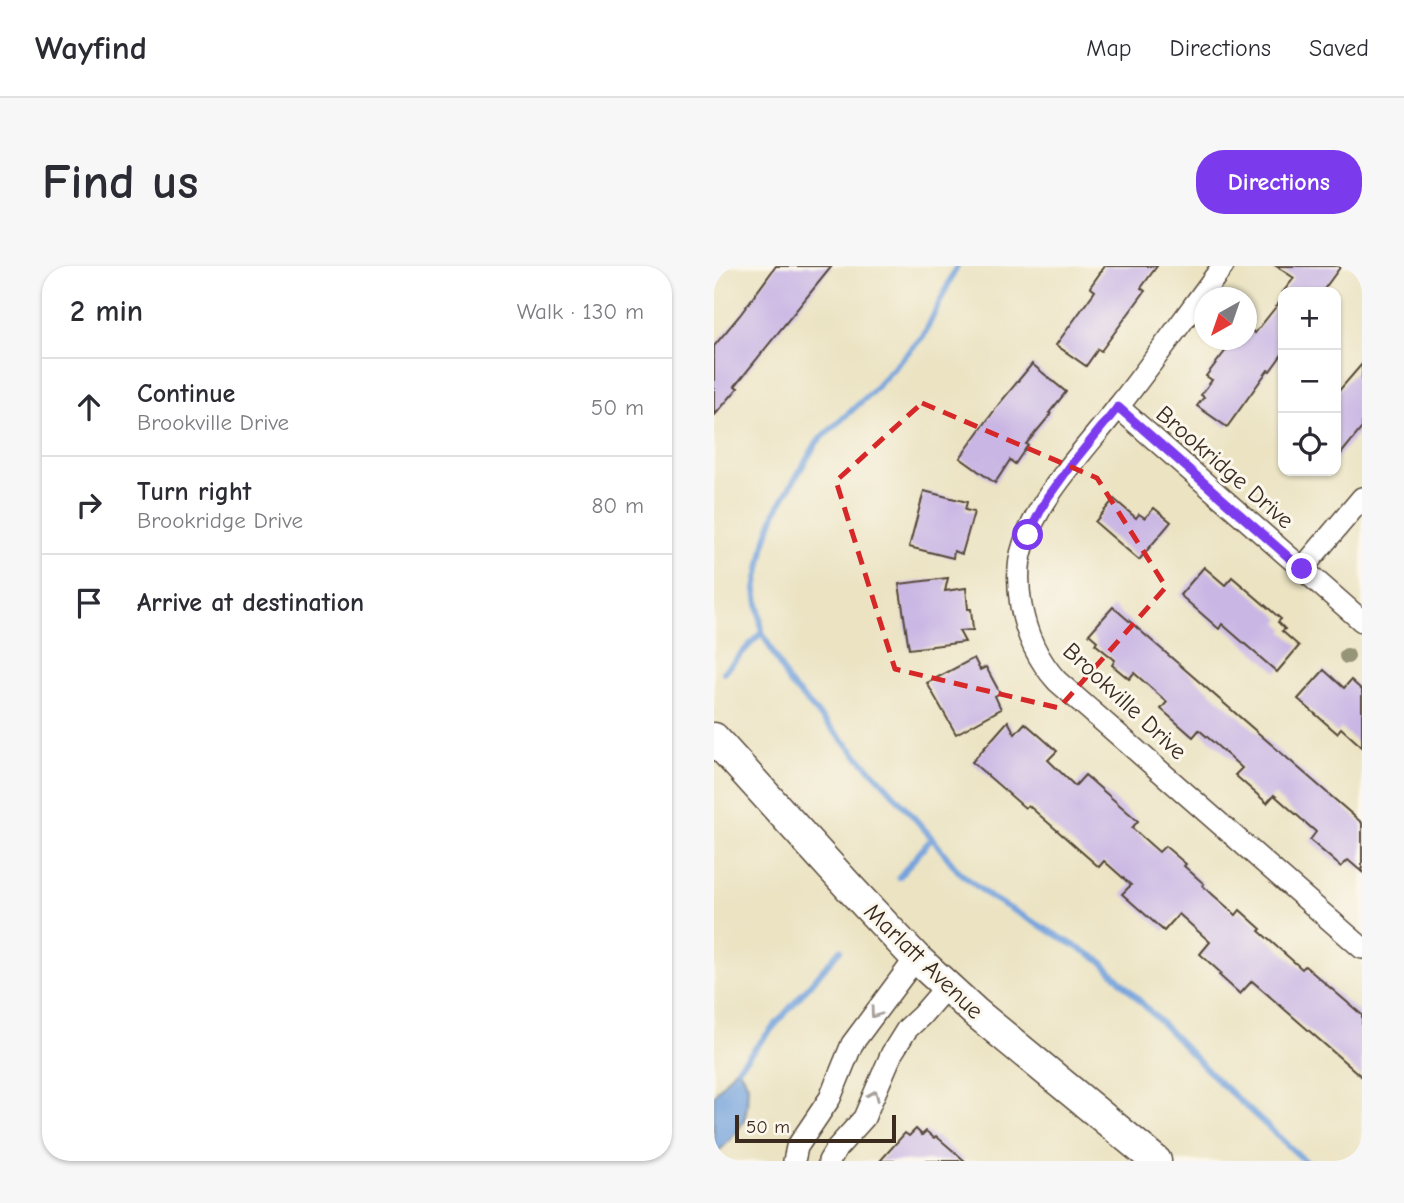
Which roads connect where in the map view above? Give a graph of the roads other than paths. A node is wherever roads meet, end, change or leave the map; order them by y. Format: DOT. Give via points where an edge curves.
graph roads {
  1 [pos="1223,266"];
  2 [pos="1118,407"];
  3 [pos="1362,498"];
  4 [pos="1302,569"];
  5 [pos="1362,621"];
  6 [pos="714,738"];
  7 [pos="1362,948"];
  8 [pos="916,958"];
  9 [pos="946,987"];
  10 [pos="793,1161"];
  11 [pos="829,1161"];
  12 [pos="1156,1161"];
  1 -- 2 [label="street, Brookville Drive"];
  2 -- 4 [label="street, Brookridge Drive"];
  2 -- 7 [label="street, Brookville Drive" via="1046,500 1022,549 1019,593 1026,631 1057,681"];
  3 -- 4 [label="street"];
  4 -- 5 [label="street, Brookridge Drive"];
  6 -- 8 [label="street, Marlatt Avenue"];
  8 -- 9 [label="street, Marlatt Avenue"];
  8 -- 10 [label="street, one-way" via="852,1044 831,1098 797,1147"];
  11 -- 9 [label="street, one-way" via="864,1118 907,1029"];
  9 -- 12 [label="street, Marlatt Avenue"];
}
